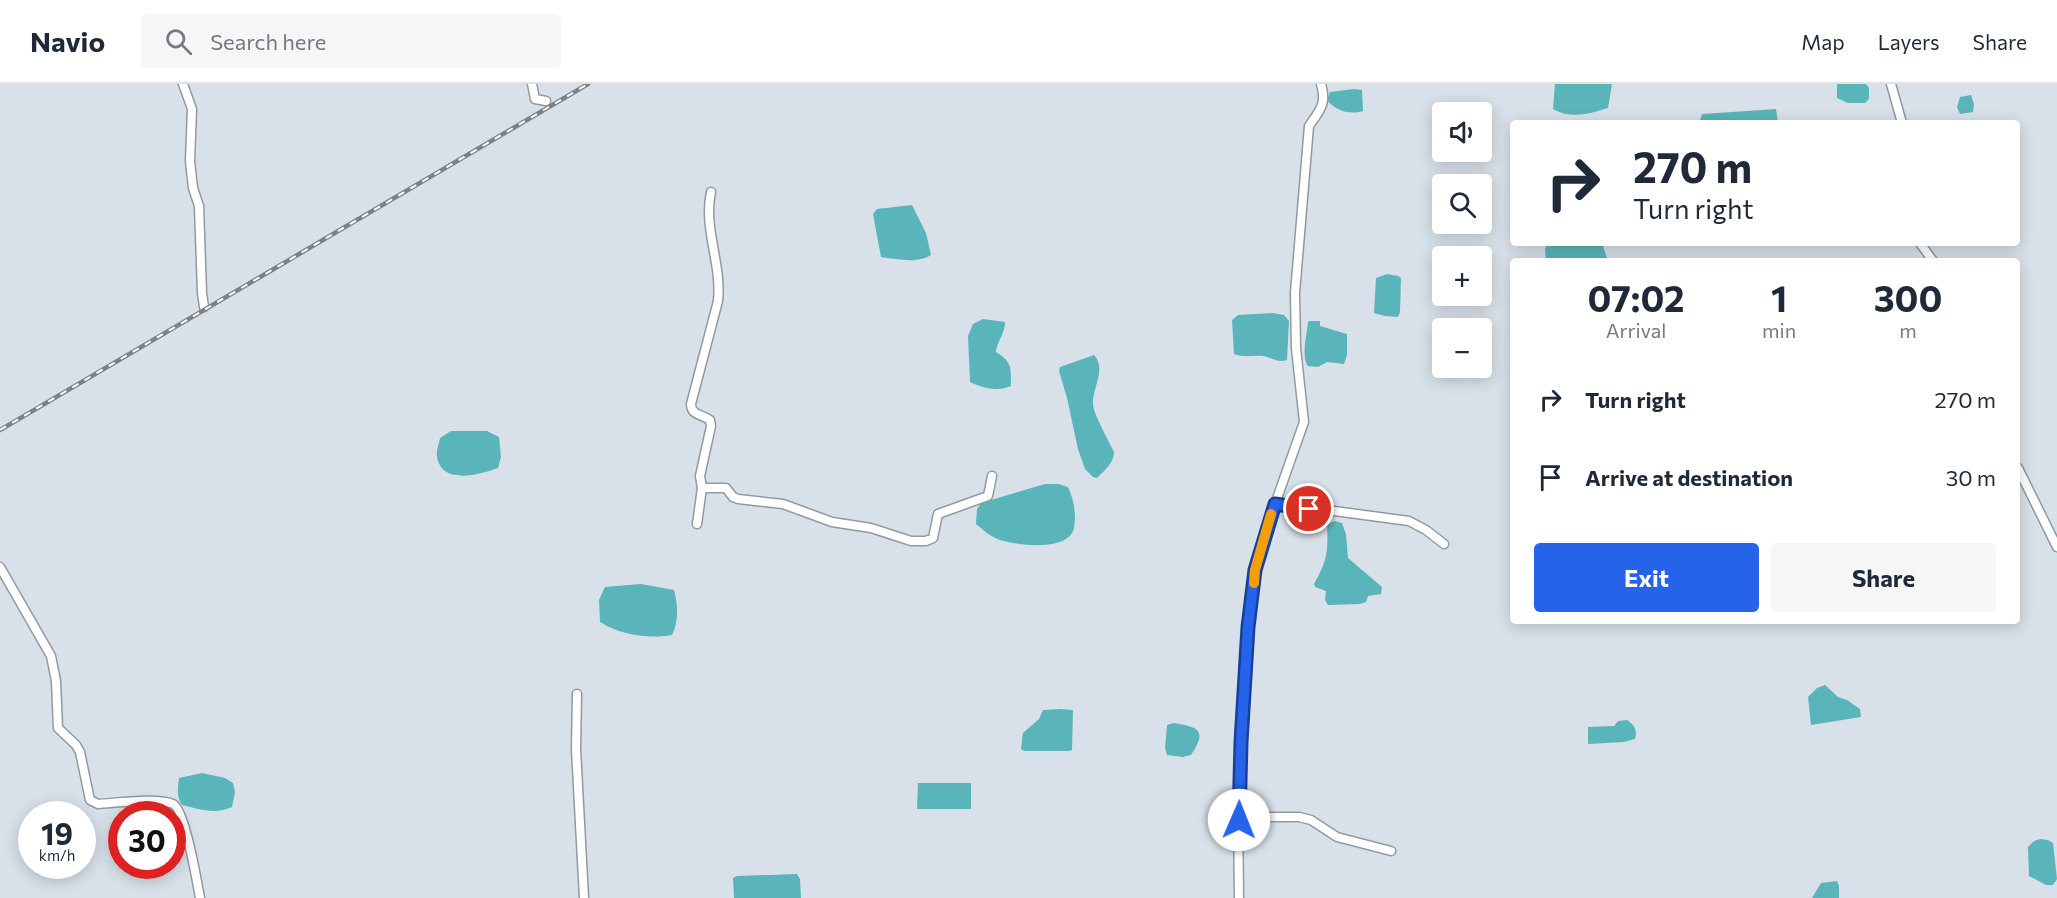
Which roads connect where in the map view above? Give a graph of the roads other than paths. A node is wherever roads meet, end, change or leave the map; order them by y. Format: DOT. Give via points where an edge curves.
graph roads {
  1 [pos="183,84"];
  2 [pos="532,84"];
  3 [pos="1321,84"];
  4 [pos="1891,84"];
  5 [pos="546,101"];
  6 [pos="1901,120"];
  7 [pos="711,192"];
  8 [pos="204,307"];
  9 [pos="2020,472"];
  10 [pos="992,476"];
  11 [pos="702,488"];
  12 [pos="1275,504"];
  13 [pos="697,524"];
  14 [pos="1444,544"];
  15 [pos="2057,547"];
  16 [pos="0,567"];
  17 [pos="577,694"];
  18 [pos="1239,820"];
  19 [pos="1391,851"];
  20 [pos="200,898"];
  21 [pos="584,898"];
  22 [pos="1239,898"];
  1 -- 8 [label="street" via="192,109 190,161 199,206"];
  2 -- 5 [label="street" via="535,99"];
  3 -- 12 [label="street" via="1325,97 1309,126 1295,293 1304,422"];
  4 -- 6 [label="street"];
  7 -- 11 [label="street" via="708,206 720,284 691,404 694,414 710,420 711,426 700,476"];
  9 -- 15 [label="street"];
  10 -- 11 [label="street" via="987,496 938,514 933,538 926,541 832,522 783,504 738,499 726,488"];
  11 -- 13 [label="street"];
  12 -- 14 [label="street" via="1409,520"];
  12 -- 18 [label="street" via="1255,570 1248,627"];
  16 -- 20 [label="street" via="51,656 58,728 80,752 90,800 98,804 152,801 172,803 178,808"];
  17 -- 21 [label="street"];
  18 -- 19 [label="street" via="1299,817 1311,820 1336,837"];
  18 -- 22 [label="street"];
}
